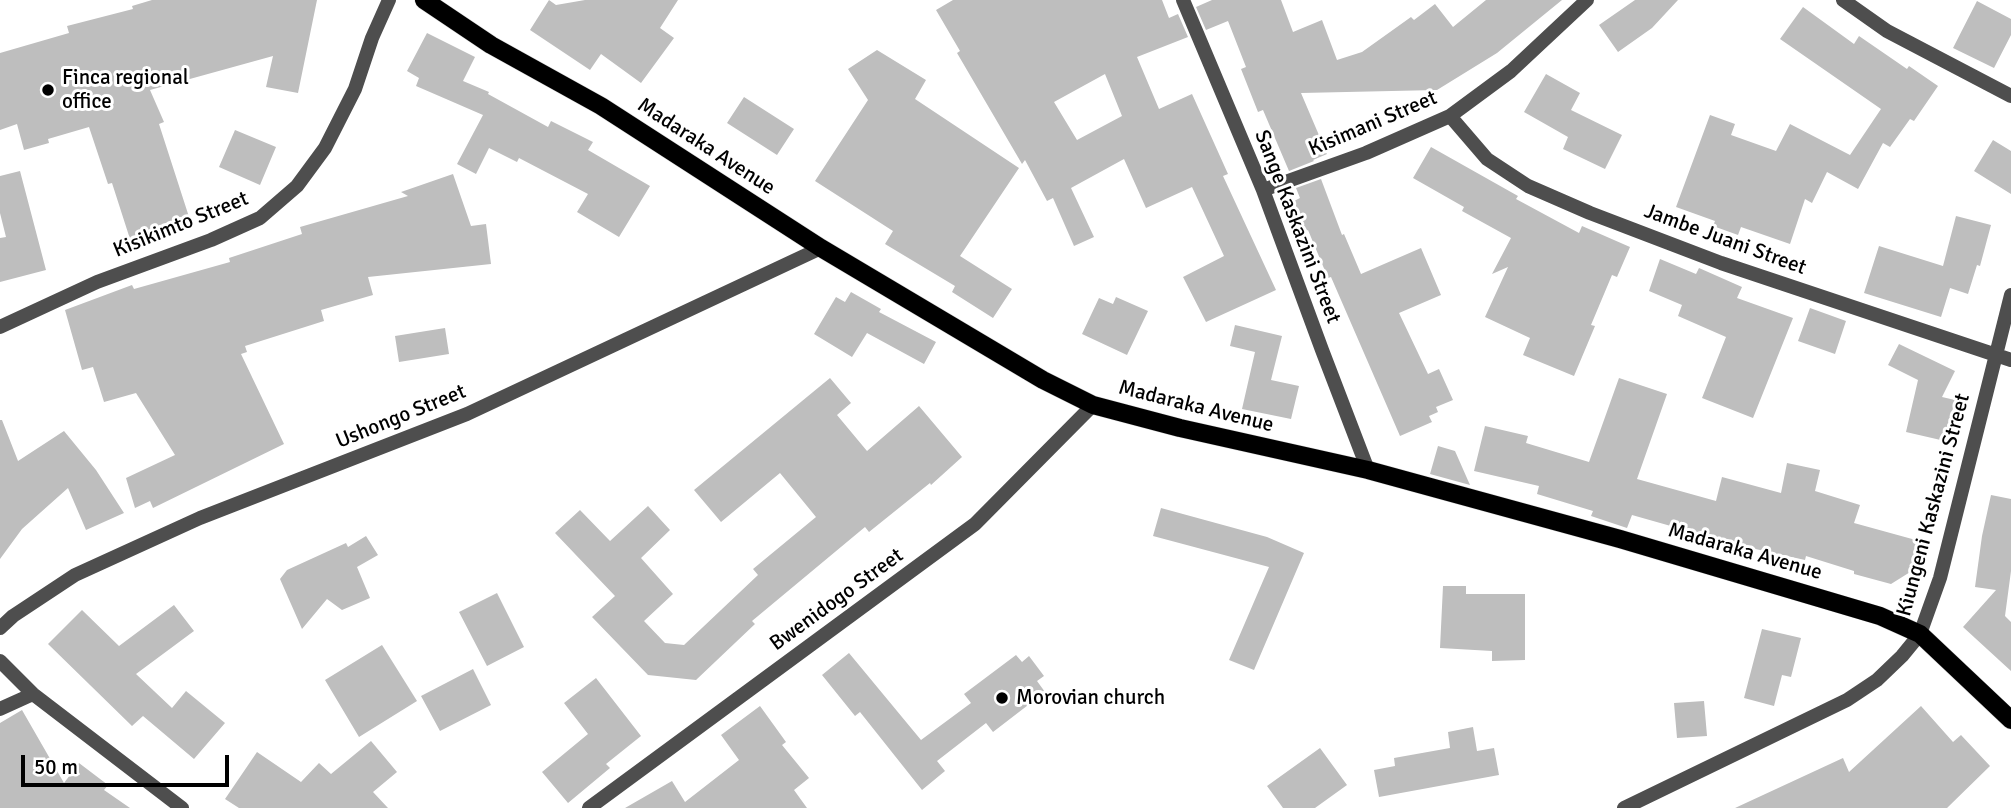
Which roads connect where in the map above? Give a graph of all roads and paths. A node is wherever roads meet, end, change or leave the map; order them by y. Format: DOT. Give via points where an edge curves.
graph roads {
  1 [pos="388,0"];
  2 [pos="424,0"];
  3 [pos="1183,0"];
  4 [pos="1587,0"];
  5 [pos="1843,0"];
  6 [pos="2011,96"];
  7 [pos="1450,116"];
  8 [pos="1263,190"];
  9 [pos="821,248"];
  10 [pos="2011,295"];
  11 [pos="0,327"];
  12 [pos="1995,356"];
  13 [pos="2011,360"];
  14 [pos="1093,405"];
  15 [pos="1368,470"];
  16 [pos="0,628"];
  17 [pos="1920,634"];
  18 [pos="0,661"];
  19 [pos="33,694"];
  20 [pos="0,709"];
  21 [pos="2011,720"];
  22 [pos="182,808"];
  23 [pos="589,808"];
  24 [pos="1624,808"];
  1 -- 11 [label="street, Kisikimto Street" via="355,89 325,148 297,186 260,218 97,282"];
  2 -- 9 [label="main road, Madaraka Avenue" via="491,45 601,106"];
  3 -- 8 [label="street, Sange Kaskazini Street"];
  4 -- 7 [label="street, Kisimani Street" via="1511,71"];
  5 -- 6 [label="street" via="1887,31"];
  7 -- 8 [label="street, Kisimani Street"];
  7 -- 12 [label="street, Jambe Juani Street" via="1487,159 1528,186 1721,263"];
  8 -- 15 [label="street, Sange Kaskazini Street"];
  9 -- 14 [label="main road, Madaraka Avenue"];
  9 -- 16 [label="street, Ushongo Street" via="467,414 200,518 75,575"];
  10 -- 12 [label="street, Kiungeni Kaskazini Street"];
  12 -- 13 [label="street, Jambe Juani Street"];
  12 -- 17 [label="street, Kiungeni Kaskazini Street" via="1940,578"];
  14 -- 15 [label="main road, Madaraka Avenue"];
  14 -- 23 [label="street, Bwenidogo Street" via="975,524"];
  15 -- 17 [label="main road, Madaraka Avenue" via="1867,612"];
  17 -- 21 [label="main road, Madaraka Avenue"];
  17 -- 24 [label="street, Kiungeni Kaskazini Street" via="1877,680 1847,700"];
  18 -- 19 [label="street"];
  19 -- 20 [label="street"];
  19 -- 22 [label="street"];
}
